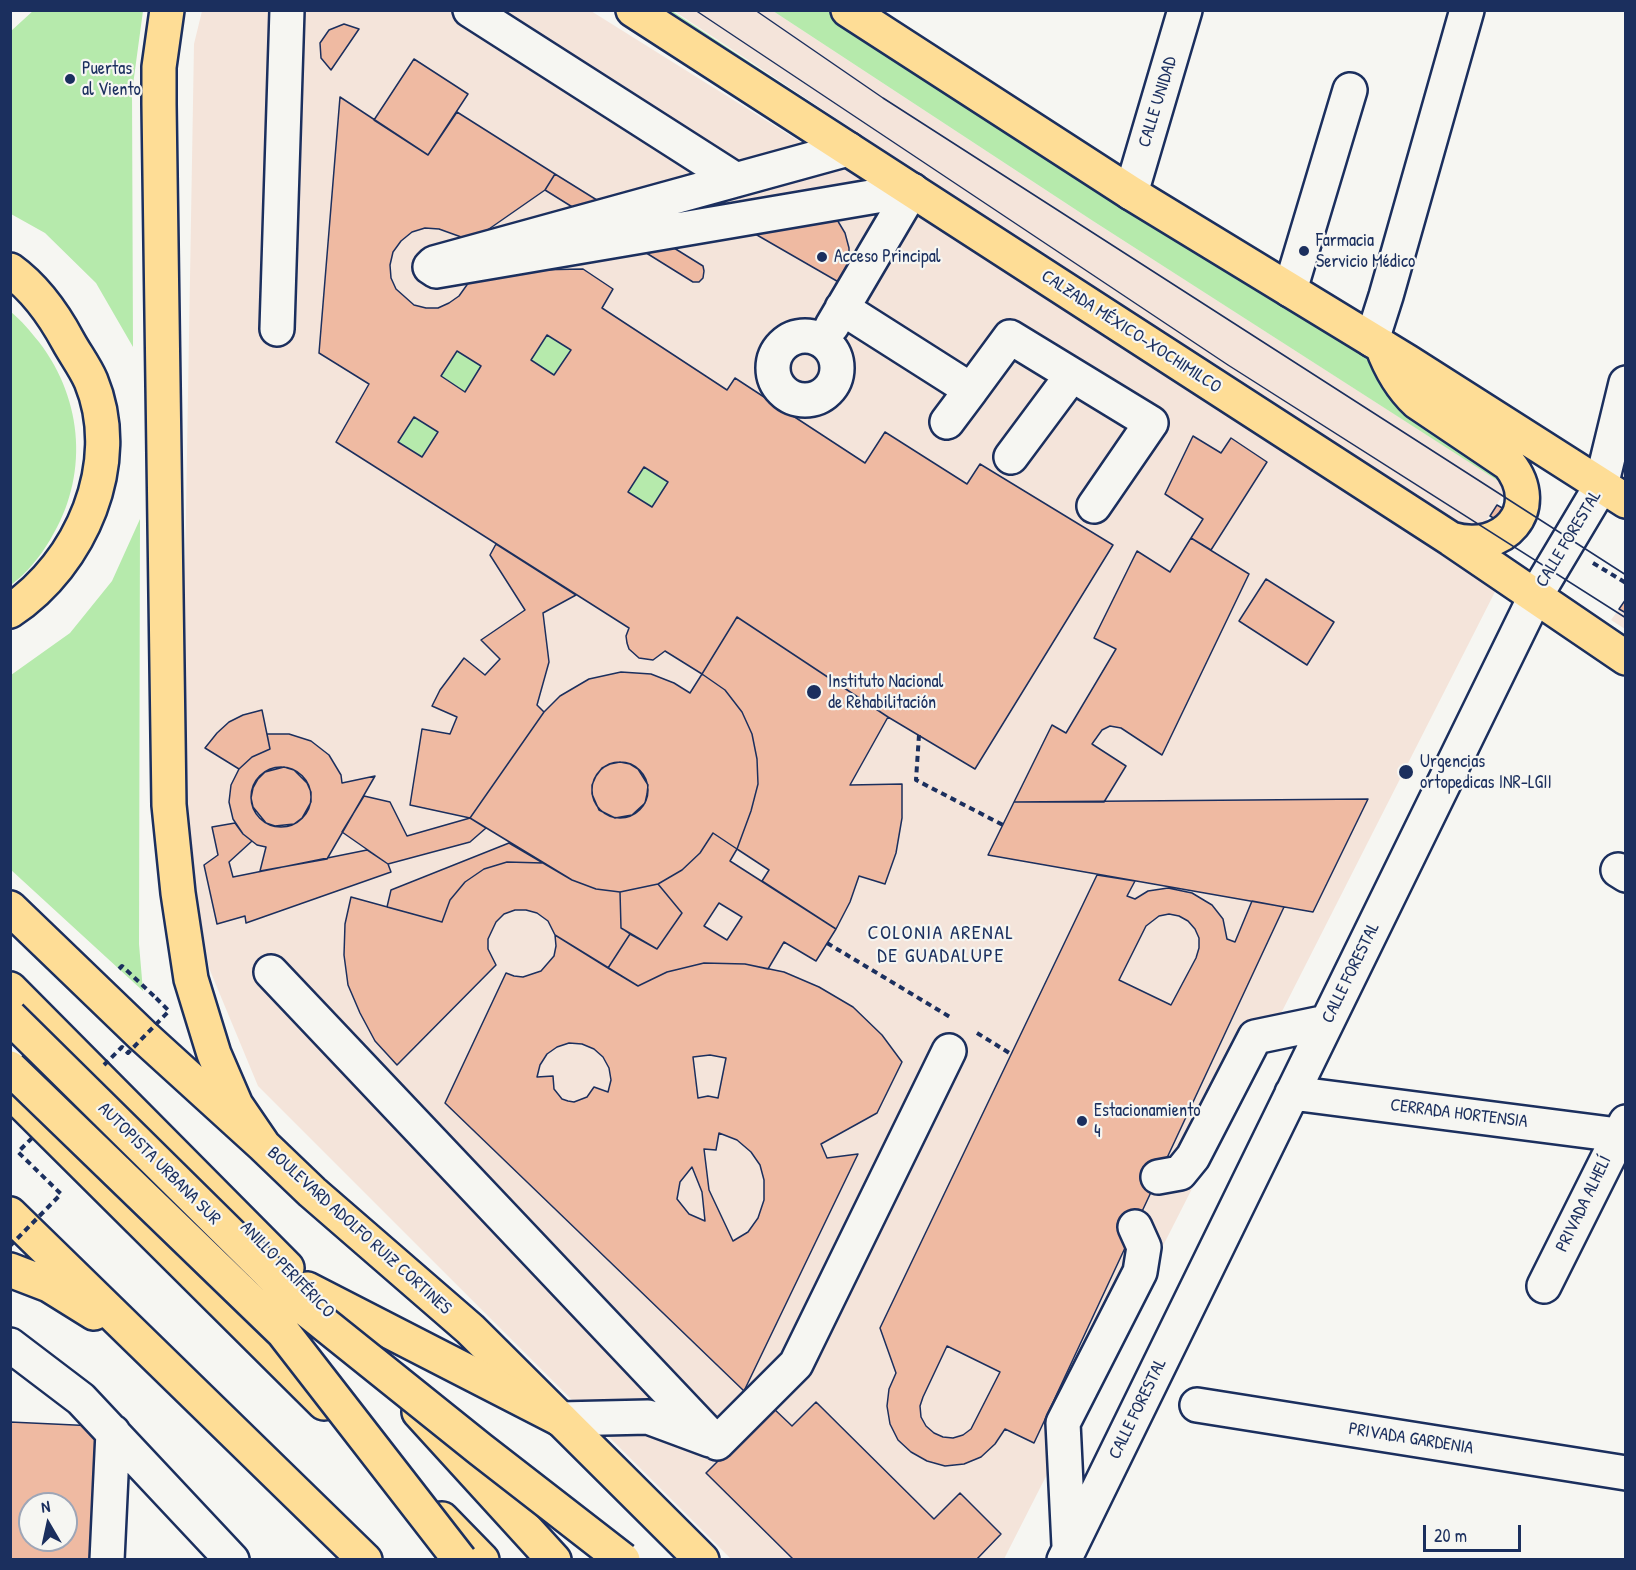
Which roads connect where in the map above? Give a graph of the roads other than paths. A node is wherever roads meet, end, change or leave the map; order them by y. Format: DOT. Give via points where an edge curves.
graph roads {
  1 [pos="167,10"];
  2 [pos="287,10"];
  3 [pos="470,10"];
  4 [pos="633,10"];
  5 [pos="848,10"];
  6 [pos="1185,10"];
  7 [pos="1467,10"];
  8 [pos="1350,90"];
  9 [pos="848,149"];
  10 [pos="736,180"];
  11 [pos="912,190"];
  12 [pos="1131,193"];
  13 [pos="10,270"];
  14 [pos="1290,290"];
  15 [pos="842,308"];
  16 [pos="277,329"];
  17 [pos="823,341"];
  18 [pos="1377,343"];
  19 [pos="1072,375"];
  20 [pos="1626,383"];
  21 [pos="971,390"];
  22 [pos="947,422"];
  23 [pos="1011,457"];
  24 [pos="1619,497"];
  25 [pos="1094,506"];
  26 [pos="1451,539"];
  27 [pos="1536,596"];
  28 [pos="10,611"];
  29 [pos="1626,658"];
  30 [pos="10,908"];
  31 [pos="271,972"];
  32 [pos="10,989"];
  33 [pos="10,1017"];
  34 [pos="1327,1022"];
  35 [pos="960,1040"];
  36 [pos="10,1068"];
  37 [pos="10,1091"];
  38 [pos="1292,1093"];
  39 [pos="1623,1131"];
  40 [pos="264,1146"];
  41 [pos="1158,1177"];
  42 [pos="10,1214"];
  43 [pos="1135,1227"];
  44 [pos="10,1270"];
  45 [pos="1544,1286"];
  46 [pos="307,1300"];
  47 [pos="10,1345"];
  48 [pos="147,1347"];
  49 [pos="1197,1405"];
  50 [pos="560,1419"];
  51 [pos="113,1432"];
  52 [pos="717,1443"];
  53 [pos="1626,1473"];
  54 [pos="1067,1554"];
  55 [pos="107,1560"];
  56 [pos="232,1560"];
  57 [pos="365,1560"];
  58 [pos="460,1560"];
  59 [pos="482,1560"];
  60 [pos="554,1560"];
  61 [pos="623,1560"];
  62 [pos="702,1560"];
  1 -- 40 [label="main road" via="159,67 159,104 169,805 190,979 232,1095"];
  2 -- 16 [label="street"];
  3 -- 10 [label="street"];
  4 -- 9 [label="main road, CALZADA MÉXICO-XOCHIMILCO"];
  5 -- 12 [label="main road"];
  6 -- 12 [label="street, CALLE UNIDAD"];
  7 -- 18 [label="street" via="1386,296"];
  8 -- 14 [label="street"];
  9 -- 10 [label="street"];
  9 -- 11 [label="main road, CALZADA MÉXICO-XOCHIMILCO"];
  10 -- 11 [label="street" via="430,267 436,271"];
  11 -- 15 [label="street"];
  11 -- 26 [label="main road, CALZADA MÉXICO-XOCHIMILCO"];
  12 -- 14 [label="main road"];
  13 -- 28 [label="main road" via="33,290 60,326 91,381 102,452 93,501 72,546 39,588"];
  14 -- 18 [label="main road"];
  15 -- 17 [label="street"];
  15 -- 21 [label="street"];
  18 -- 24 [label="main road"];
  18 -- 26 [label="main road" via="1396,378 1417,402 1509,464 1520,477 1521,507 1514,525 1500,536 1478,544"];
  19 -- 21 [label="street" via="1010,337"];
  19 -- 23 [label="street"];
  19 -- 25 [label="street" via="1151,423"];
  20 -- 24 [label="street, CALLE FORESTAL"];
  21 -- 22 [label="street"];
  24 -- 27 [label="street, CALLE FORESTAL"];
  26 -- 27 [label="main road, CALZADA MÉXICO-XOCHIMILCO"];
  27 -- 29 [label="main road, CALZADA MÉXICO-XOCHIMILCO"];
  27 -- 34 [label="street, CALLE FORESTAL"];
  30 -- 40 [label="main road, BOULEVARD ADOLFO RUIZ CORTINES"];
  31 -- 52 [label="street"];
  32 -- 46 [label="main road, ANILLO PERIFÉRICO"];
  33 -- 46 [label="main road, AUTOPISTA URBANA SUR, bridge"];
  34 -- 38 [label="street, CALLE FORESTAL"];
  34 -- 41 [label="street" via="1255,1037 1193,1157 1179,1173"];
  35 -- 52 [label="street" via="796,1364"];
  36 -- 58 [label="main road, AUTOPISTA URBANA SUR, bridge" via="283,1332"];
  37 -- 59 [label="main road"];
  38 -- 39 [label="street, CERRADA HORTENSIA"];
  38 -- 54 [label="street, CALLE FORESTAL"];
  39 -- 45 [label="street, PRIVADA ALHELÍ"];
  40 -- 50 [label="main road, BOULEVARD ADOLFO RUIZ CORTINES" via="470,1329"];
  42 -- 48 [label="main road"];
  43 -- 54 [label="street" via="1144,1247 1140,1272 1063,1423"];
  44 -- 48 [label="main road" via="49,1285"];
  46 -- 50 [label="main road"];
  46 -- 60 [label="main road, ANILLO PERIFÉRICO"];
  46 -- 61 [label="main road, bridge" via="480,1449"];
  47 -- 51 [label="street" via="81,1399"];
  48 -- 57 [label="main road"];
  49 -- 53 [label="street, PRIVADA GARDENIA"];
  50 -- 52 [label="street" via="648,1417"];
  50 -- 62 [label="main road, BOULEVARD ADOLFO RUIZ CORTINES"];
  51 -- 55 [label="street"];
  51 -- 56 [label="street"];
}
